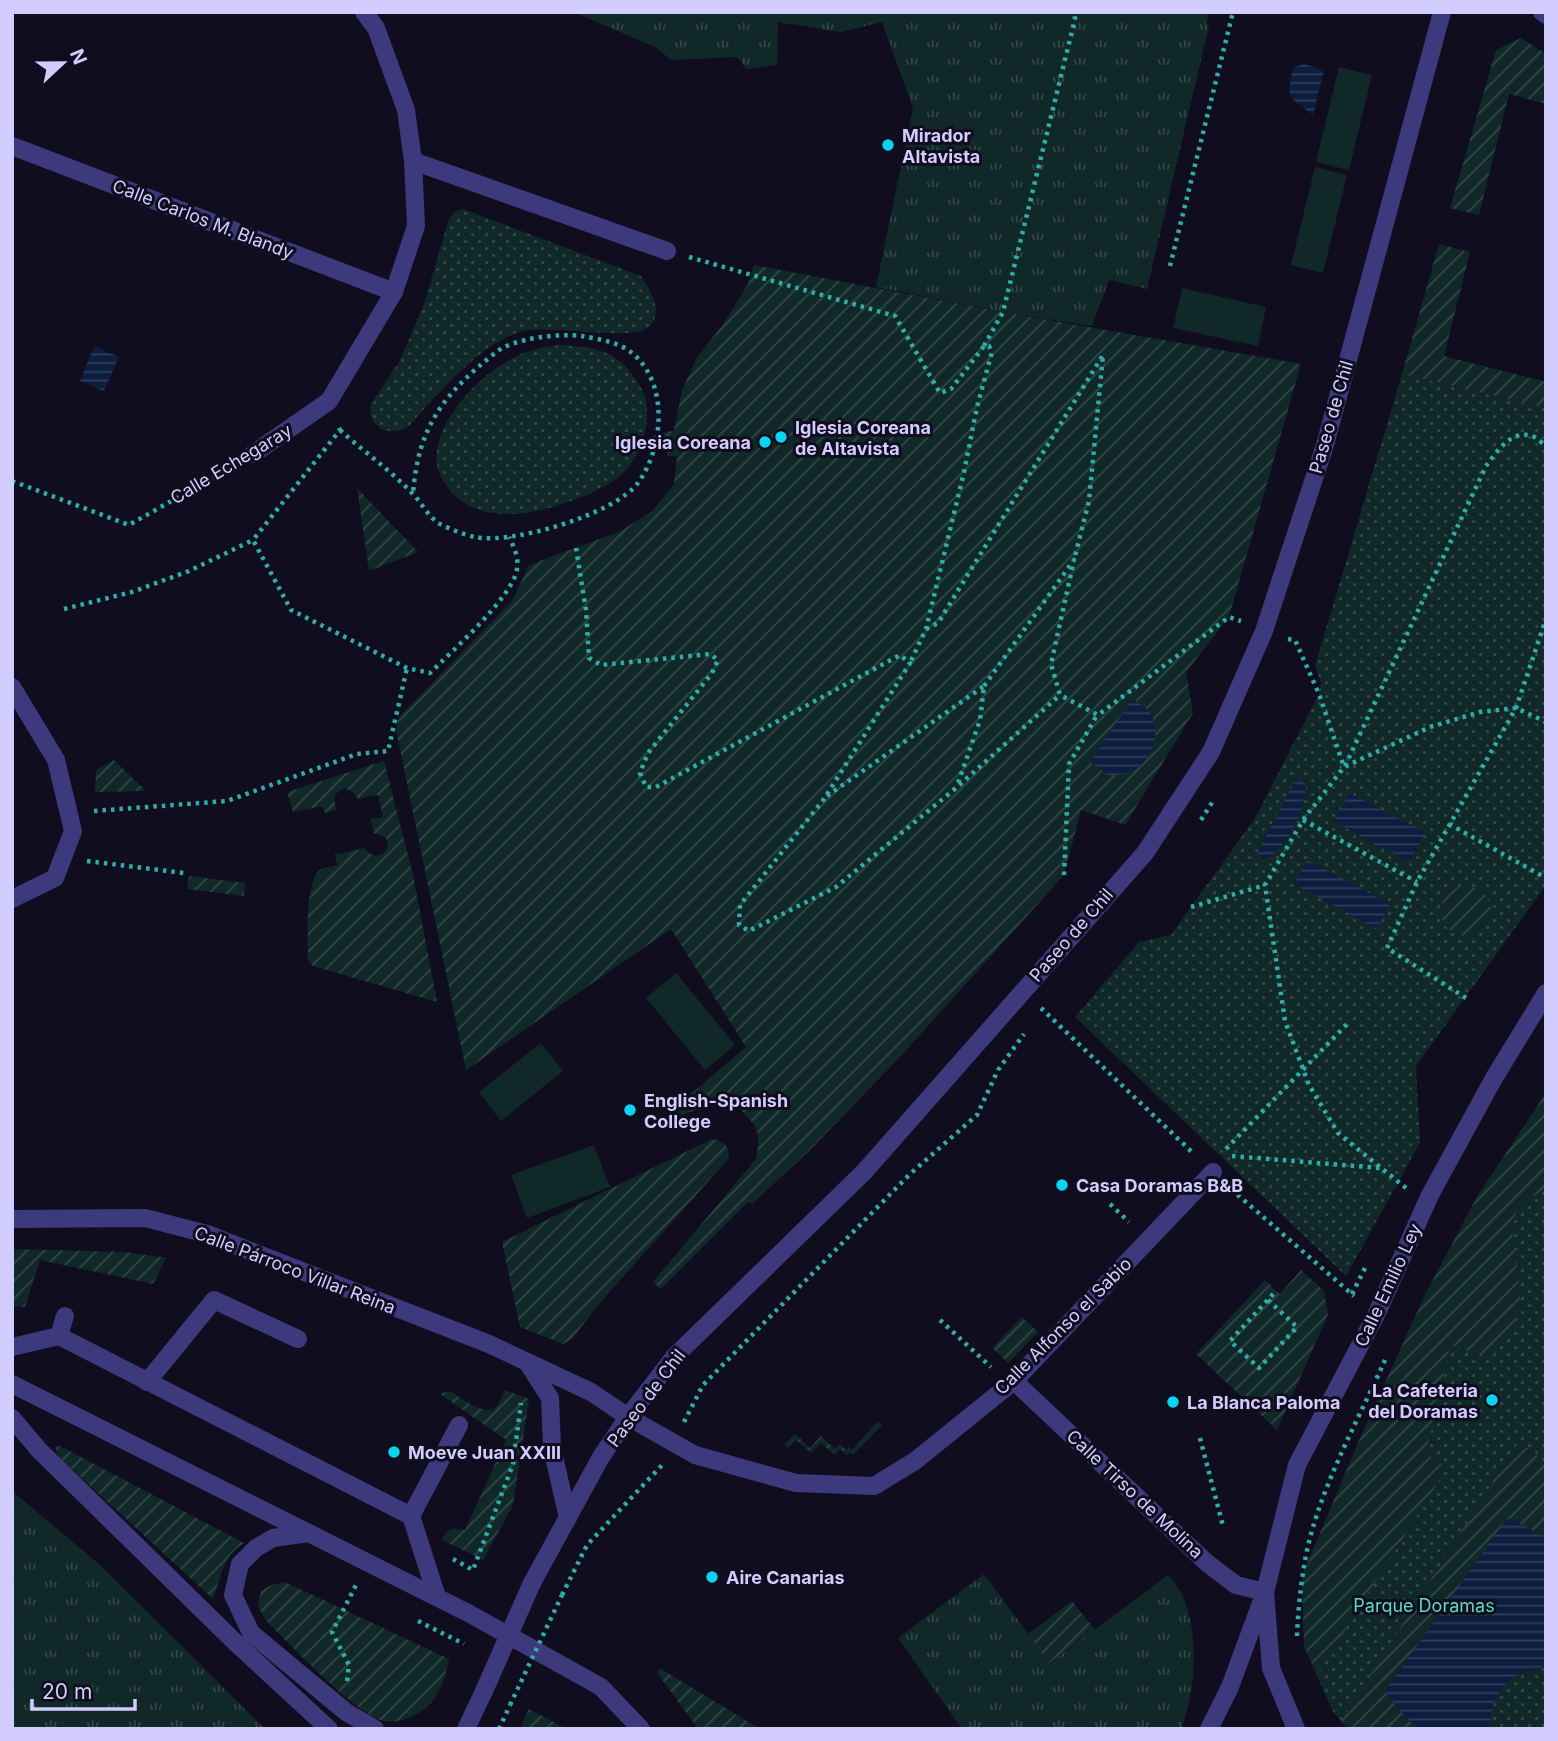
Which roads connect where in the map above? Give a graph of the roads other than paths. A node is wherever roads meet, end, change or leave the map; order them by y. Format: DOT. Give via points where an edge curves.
graph roads {
  1 [pos="364,12"];
  2 [pos="1442,12"];
  3 [pos="12,146"];
  4 [pos="413,161"];
  5 [pos="667,251"];
  6 [pos="394,292"];
  7 [pos="253,454"];
  8 [pos="13,689"];
  9 [pos="12,899"];
  10 [pos="1546,993"];
  11 [pos="1213,1172"];
  12 [pos="12,1219"];
  13 [pos="65,1316"];
  14 [pos="59,1336"];
  15 [pos="298,1339"];
  16 [pos="12,1347"];
  17 [pos="527,1362"];
  18 [pos="1014,1381"];
  19 [pos="147,1382"];
  20 [pos="12,1384"];
  21 [pos="628,1417"];
  22 [pos="12,1418"];
  23 [pos="459,1425"];
  24 [pos="411,1516"];
  25 [pos="568,1518"];
  26 [pos="309,1532"];
  27 [pos="1265,1592"];
  28 [pos="436,1597"];
  29 [pos="464,1727"];
  30 [pos="328,1729"];
  31 [pos="374,1729"];
  32 [pos="641,1729"];
  33 [pos="1209,1729"];
  34 [pos="1296,1729"];
  1 -- 4 [label="street, Calle Echegaray" via="376,28 406,110"];
  2 -- 21 [label="street, Paseo de Chil" via="1325,445 1264,631 1211,752 1145,853 864,1172 674,1357"];
  3 -- 6 [label="street, Calle Carlos M. Blandy"];
  4 -- 5 [label="street"];
  4 -- 6 [label="street, Calle Echegaray" via="416,226"];
  6 -- 7 [label="street, Calle Echegaray" via="330,401"];
  8 -- 9 [label="street" via="56,760 73,831 55,878"];
  10 -- 27 [label="street, Calle Emilio Ley" via="1430,1195 1376,1315 1297,1465"];
  11 -- 18 [label="street, Calle Alfonso el Sabio"];
  12 -- 17 [label="street, Calle Párroco Villar Reina" via="145,1218 207,1234"];
  13 -- 14 [label="street"];
  14 -- 16 [label="street"];
  14 -- 19 [label="street"];
  15 -- 19 [label="street" via="214,1300"];
  17 -- 21 [label="street, Calle Párroco Villar Reina" via="591,1391"];
  17 -- 25 [label="street" via="550,1398 552,1448"];
  18 -- 21 [label="street, Calle Alfonso el Sabio" via="915,1461 874,1486 796,1483 695,1455"];
  18 -- 27 [label="street, Calle Tirso de Molina" via="1207,1563 1236,1585"];
  19 -- 24 [label="street"];
  20 -- 26 [label="street"];
  21 -- 25 [label="street, Paseo de Chil"];
  22 -- 30 [label="street" via="39,1450"];
  23 -- 24 [label="street"];
  24 -- 28 [label="street"];
  25 -- 29 [label="street, Paseo de Chil, bridge"];
  26 -- 28 [label="street"];
  26 -- 31 [label="street" via="273,1538 256,1548 240,1564 233,1595 251,1633 346,1712"];
  27 -- 33 [label="street" via="1230,1688"];
  27 -- 34 [label="street" via="1271,1668"];
  28 -- 32 [label="street" via="601,1687"];
}
